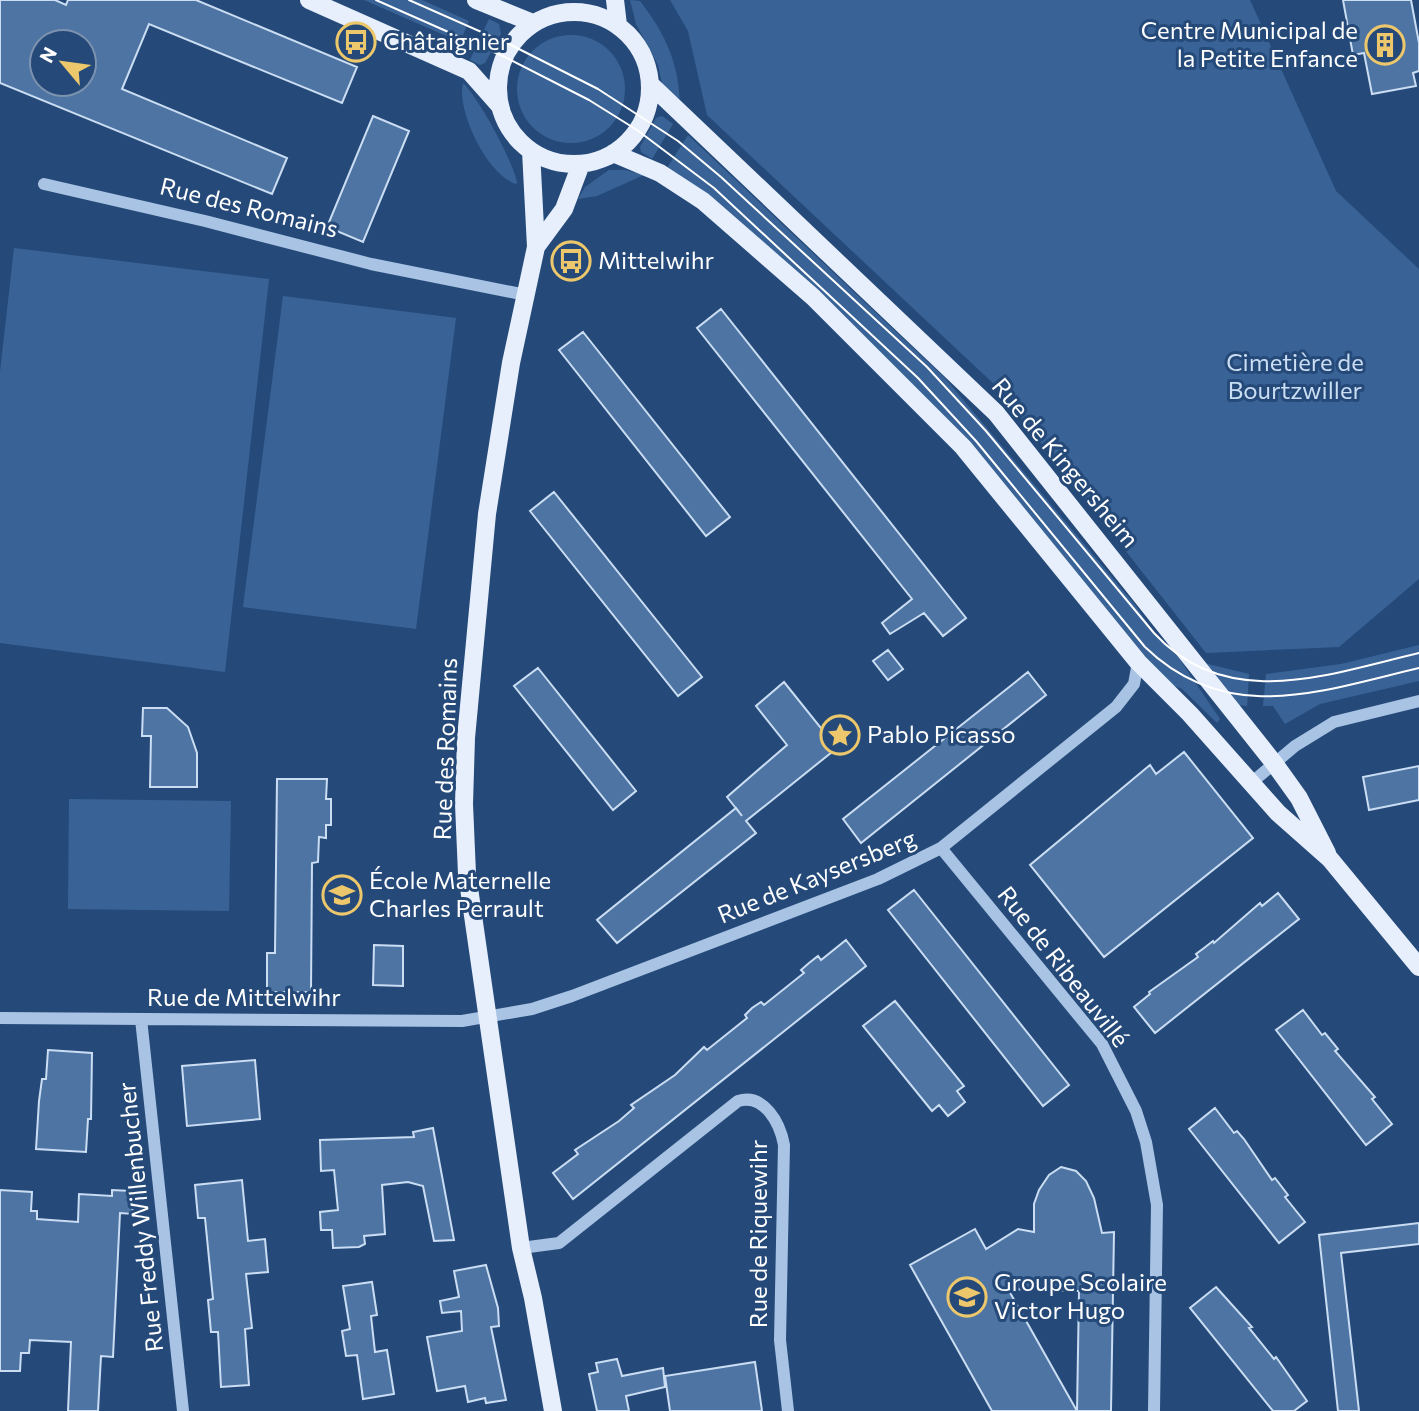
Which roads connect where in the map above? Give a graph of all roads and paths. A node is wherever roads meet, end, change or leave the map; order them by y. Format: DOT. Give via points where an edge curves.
graph roads {
  1 [pos="309,0"];
  2 [pos="476,0"];
  3 [pos="615,0"];
  4 [pos="558,7"];
  5 [pos="533,23"];
  6 [pos="618,25"];
  7 [pos="650,84"];
  8 [pos="500,106"];
  9 [pos="531,151"];
  10 [pos="613,153"];
  11 [pos="581,164"];
  12 [pos="44,184"];
  13 [pos="536,247"];
  14 [pos="526,295"];
  15 [pos="1138,662"];
  16 [pos="1419,701"];
  17 [pos="1274,763"];
  18 [pos="1251,783"];
  19 [pos="941,848"];
  20 [pos="1330,859"];
  21 [pos="1419,967"];
  22 [pos="0,1018"];
  23 [pos="488,1018"];
  24 [pos="141,1019"];
  25 [pos="521,1248"];
  26 [pos="183,1411"];
  27 [pos="553,1411"];
  28 [pos="788,1411"];
  29 [pos="1154,1411"];
  1 -- 8 [label="main road" via="469,71"];
  2 -- 5 [label="main road"];
  3 -- 6 [label="main road"];
  4 -- 5 [label="main road"];
  4 -- 6 [label="main road" via="598,15"];
  5 -- 8 [label="main road" via="505,57 498,87"];
  6 -- 7 [label="main road" via="646,62"];
  7 -- 10 [label="main road" via="644,118 628,142"];
  7 -- 17 [label="main road, Rue de Kingersheim" via="996,413"];
  8 -- 9 [label="main road" via="516,139"];
  9 -- 11 [label="main road" via="563,164"];
  9 -- 13 [label="main road, Rue des Romains"];
  10 -- 11 [label="main road"];
  10 -- 15 [label="main road, Rue de Kingersheim" via="660,173 703,201 813,297 963,447"];
  11 -- 13 [label="main road, Rue des Romains" via="564,209"];
  12 -- 14 [label="street, Rue des Romains" via="371,264"];
  13 -- 14 [label="main road, Rue des Romains"];
  14 -- 23 [label="main road, Rue des Romains" via="486,514 466,738 467,874"];
  15 -- 18 [label="main road, Rue de Kingersheim"];
  15 -- 19 [label="street, Rue de Kaysersberg" via="1134,684 1116,706"];
  16 -- 17 [label="street" via="1334,722"];
  17 -- 18 [label="street"];
  17 -- 20 [label="main road, Rue de Kingersheim" via="1299,798"];
  18 -- 20 [label="main road, Rue de Kingersheim"];
  19 -- 23 [label="street, Rue de Kaysersberg" via="878,879 572,996"];
  19 -- 29 [label="street, Rue de Ribeauvillé" via="1102,1044 1136,1111 1157,1205"];
  20 -- 21 [label="main road, Rue de Kingersheim"];
  22 -- 24 [label="street, Rue de Mittelwihr"];
  23 -- 24 [label="street, Rue de Mittelwihr"];
  23 -- 25 [label="main road, Rue des Romains"];
  24 -- 26 [label="street, Rue Freddy Willenbucher"];
  25 -- 27 [label="main road, Rue des Romains"];
  25 -- 28 [label="street, Rue de Riquewihr" via="559,1243 738,1101 747,1098 759,1103 781,1128 784,1145 780,1340"];
}
